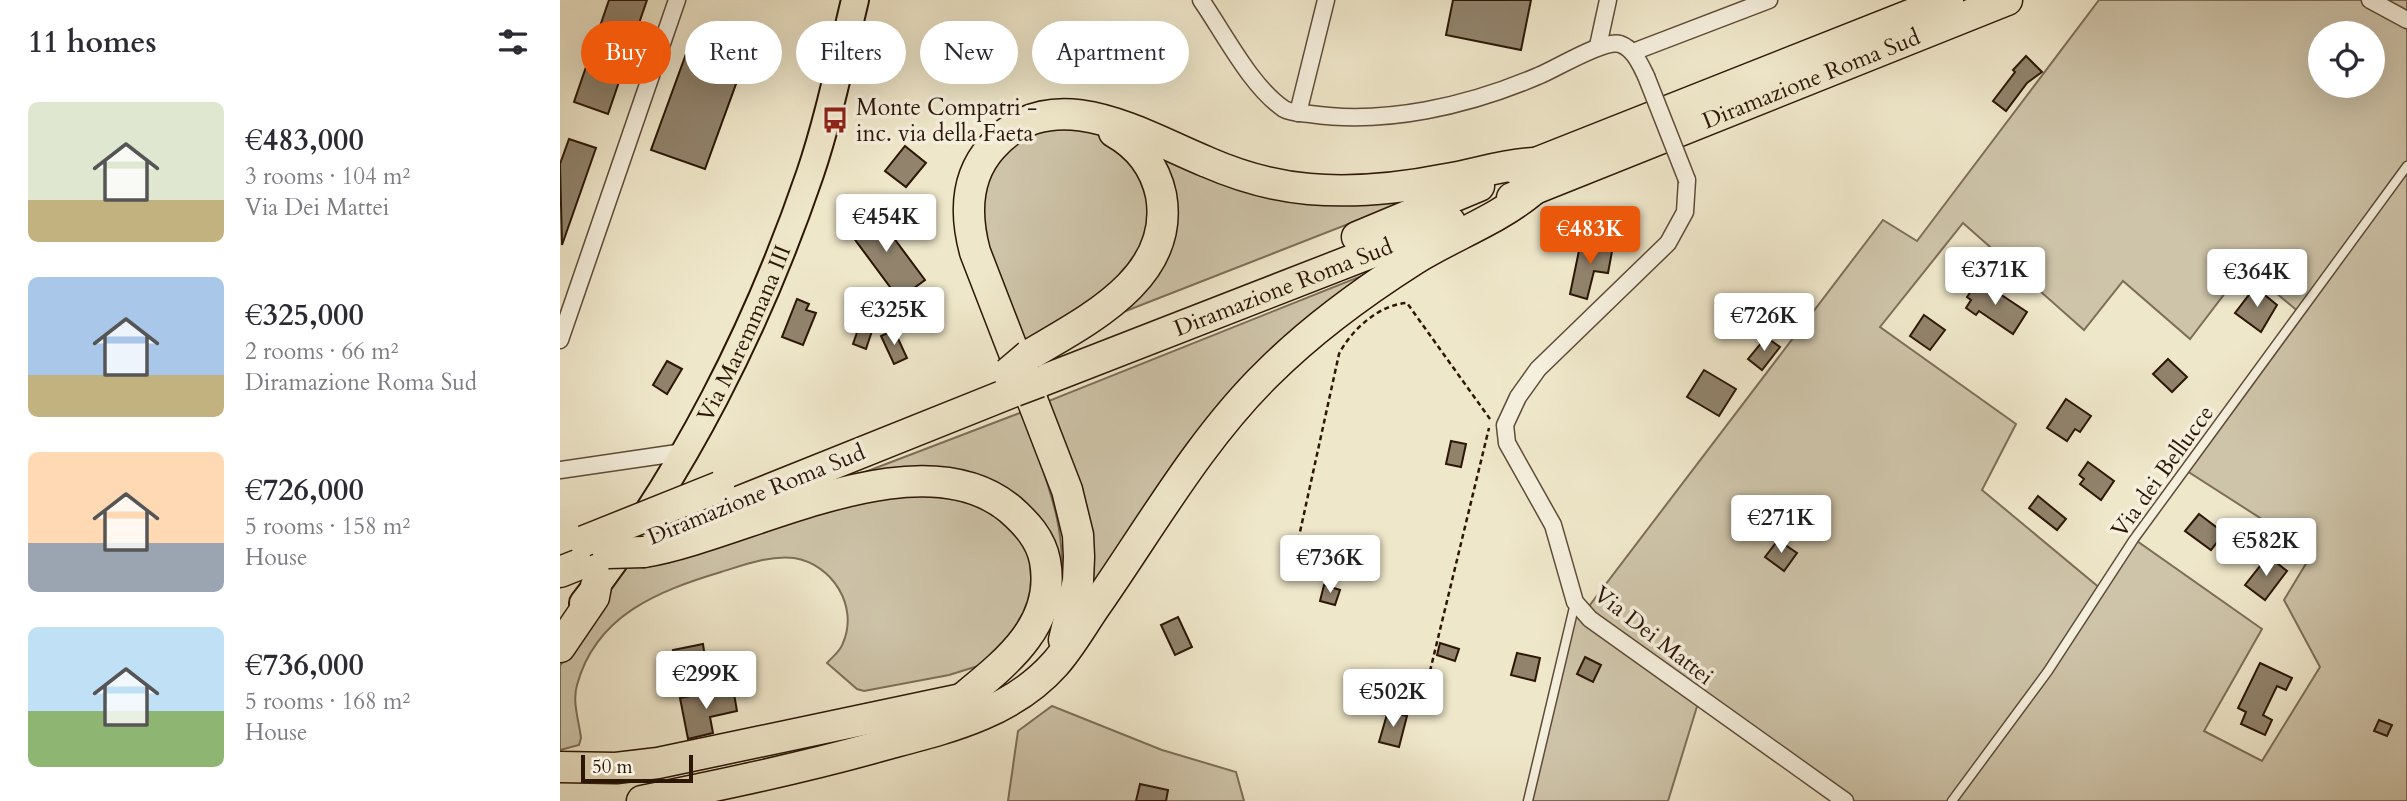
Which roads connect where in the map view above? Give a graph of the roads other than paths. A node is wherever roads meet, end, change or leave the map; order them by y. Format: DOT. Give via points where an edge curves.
graph roads {
  1 [pos="677,0"];
  2 [pos="855,0"];
  3 [pos="1201,0"];
  4 [pos="1326,0"];
  5 [pos="1608,0"];
  6 [pos="1769,0"];
  7 [pos="1948,0"];
  8 [pos="2007,0"];
  9 [pos="2370,0"];
  10 [pos="2407,19"];
  11 [pos="1598,46"];
  12 [pos="1633,52"];
  13 [pos="1298,113"];
  14 [pos="1083,115"];
  15 [pos="2407,166"];
  16 [pos="1534,177"];
  17 [pos="564,313"];
  18 [pos="560,340"];
  19 [pos="1025,373"];
  20 [pos="684,452"];
  21 [pos="560,470"];
  22 [pos="584,548"];
  23 [pos="560,572"];
  24 [pos="596,586"];
  25 [pos="1575,602"];
  26 [pos="1068,618"];
  27 [pos="560,632"];
  28 [pos="560,647"];
  29 [pos="1062,656"];
  30 [pos="958,702"];
  31 [pos="562,766"];
  32 [pos="1839,799"];
  33 [pos="642,801"];
  34 [pos="1528,801"];
  35 [pos="1952,801"];
  1 -- 17 [label="street"];
  2 -- 20 [label="main road, Via Maremmana III" via="811,172 788,235 729,368"];
  3 -- 13 [label="street" via="1267,95 1287,111"];
  4 -- 13 [label="street"];
  5 -- 11 [label="street"];
  6 -- 12 [label="street"];
  7 -- 16 [label="highway, Diramazione Roma Sud"];
  8 -- 16 [label="highway, Diramazione Roma Sud"];
  9 -- 10 [label="street"];
  11 -- 12 [label="street" via="1618,43"];
  11 -- 13 [label="street" via="1536,77 1474,99 1378,117"];
  12 -- 25 [label="street, Via Dei Mattei, bridge" via="1687,180 1685,212 1668,243 1538,369 1505,425 1507,443 1553,525"];
  14 -- 16 [label="highway" via="1111,120 1272,184 1346,190"];
  14 -- 19 [label="highway" via="1125,139 1146,159 1162,201 1159,234 1142,271 1113,303"];
  14 -- 26 [label="highway" via="1034,120 1001,137 978,167 968,209 975,251 1071,504 1079,557"];
  15 -- 35 [label="lane, Via dei Bellucce" via="2134,539 2048,671"];
  16 -- 19 [label="highway, Diramazione Roma Sud"];
  16 -- 29 [label="highway" via="1507,210 1380,283 1270,370 1212,439"];
  17 -- 18 [label="street"];
  19 -- 22 [label="highway, Diramazione Roma Sud, bridge" via="719,487"];
  19 -- 22 [label="highway, Diramazione Roma Sud" via="689,521"];
  20 -- 21 [label="street"];
  20 -- 24 [label="main road, Via Maremmana III"];
  22 -- 23 [label="highway, Diramazione Roma Sud"];
  22 -- 30 [label="highway, bridge" via="638,553 878,486 939,481 984,492 1032,532 1043,554 1046,589 1043,608 1027,638"];
  24 -- 27 [label="main road, Via Maremmana III"];
  24 -- 28 [label="highway" via="594,597"];
  25 -- 32 [label="street, Via Dei Mattei" via="1590,619"];
  25 -- 34 [label="lane"];
  26 -- 29 [label="highway"];
  26 -- 30 [label="highway" via="1045,648 1015,675"];
  29 -- 33 [label="highway" via="1023,692 954,725 807,766"];
  30 -- 31 [label="highway" via="658,763 616,768"];
}
